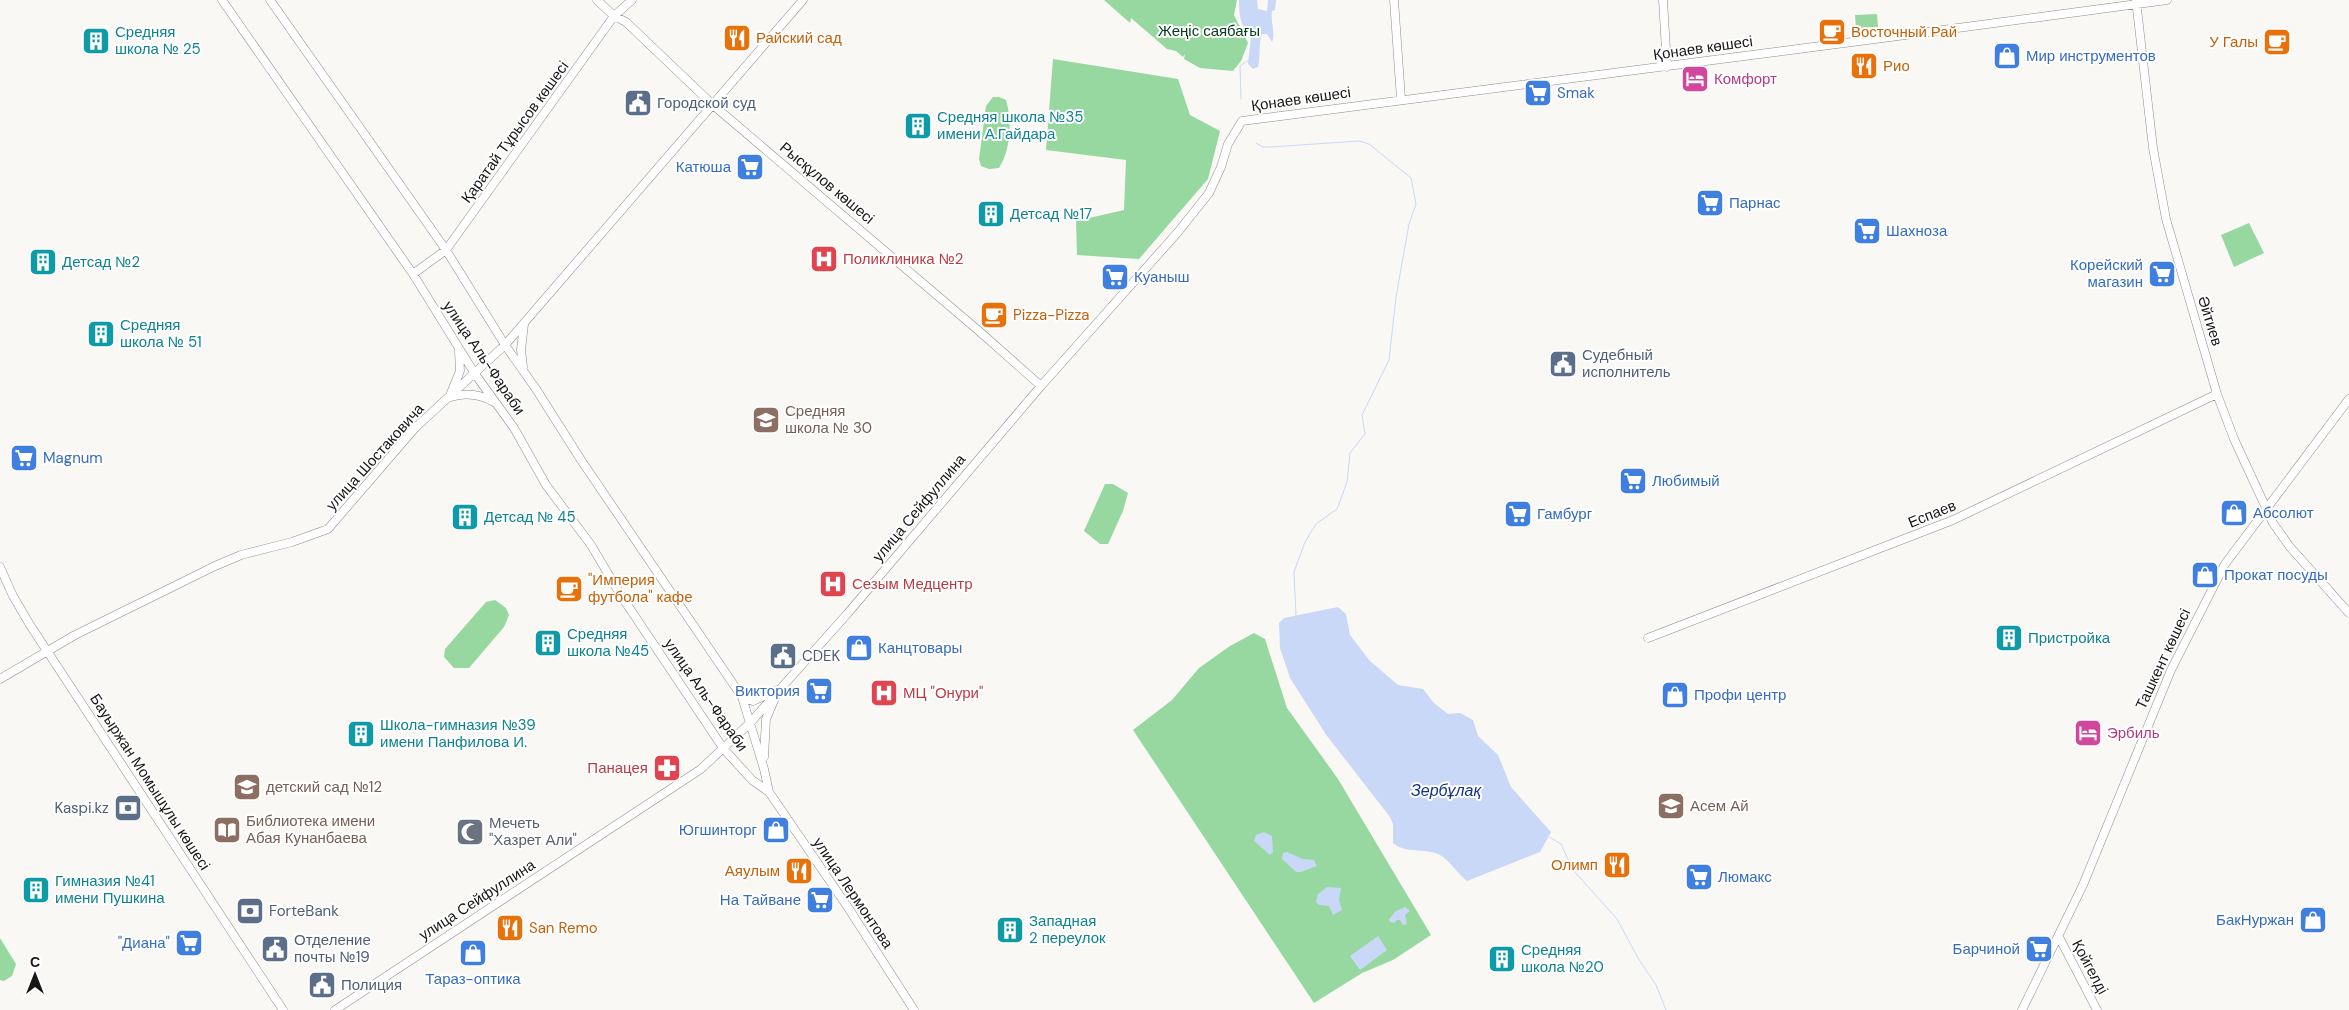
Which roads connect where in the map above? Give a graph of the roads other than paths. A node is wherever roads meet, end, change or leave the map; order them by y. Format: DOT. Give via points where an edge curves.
graph roads {
  1 [pos="222,0"];
  2 [pos="270,0"];
  3 [pos="597,0"];
  4 [pos="632,0"];
  5 [pos="803,0"];
  6 [pos="1394,0"];
  7 [pos="1663,0"];
  8 [pos="2167,0"];
  9 [pos="2136,2"];
  10 [pos="614,16"];
  11 [pos="1667,67"];
  12 [pos="1401,99"];
  13 [pos="713,105"];
  14 [pos="1242,120"];
  15 [pos="446,250"];
  16 [pos="413,274"];
  17 [pos="524,323"];
  18 [pos="457,345"];
  19 [pos="505,345"];
  20 [pos="524,372"];
  21 [pos="475,374"];
  22 [pos="1041,386"];
  23 [pos="2218,394"];
  24 [pos="449,398"];
  25 [pos="2349,399"];
  26 [pos="496,403"];
  27 [pos="2266,507"];
  28 [pos="0,567"];
  29 [pos="2349,613"];
  30 [pos="1648,638"];
  31 [pos="48,650"];
  32 [pos="0,679"];
  33 [pos="779,690"];
  34 [pos="742,697"];
  35 [pos="750,723"];
  36 [pos="723,748"];
  37 [pos="764,769"];
  38 [pos="768,792"];
  39 [pos="2059,937"];
  40 [pos="283,1010"];
  41 [pos="336,1010"];
  42 [pos="914,1010"];
  43 [pos="2022,1010"];
  44 [pos="2097,1010"];
  1 -- 16 [label="street, улица Аль-Фараби"];
  2 -- 15 [label="street, улица Аль-Фараби"];
  3 -- 10 [label="street, Рысқұлов көшесі"];
  4 -- 10 [label="street, Қаратай Тұрысов көшесі"];
  5 -- 13 [label="street, улица Шостаковича"];
  6 -- 12 [label="street"];
  7 -- 11 [label="street"];
  8 -- 9 [label="street, Қонаев көшесі"];
  9 -- 11 [label="street, Қонаев көшесі"];
  9 -- 23 [label="street, Әйтиев" via="2153,148 2166,218"];
  10 -- 13 [label="street, Рысқұлов көшесі" via="626,22"];
  10 -- 15 [label="street, Қаратай Тұрысов көшесі"];
  11 -- 12 [label="street, Қонаев көшесі"];
  12 -- 14 [label="street, Қонаев көшесі"];
  13 -- 17 [label="street, улица Шостаковича"];
  13 -- 22 [label="street, Рысқұлов көшесі"];
  14 -- 22 [label="street, улица Сейфуллина" via="1228,144 1209,193"];
  15 -- 16 [label="street, Қаратай Тұрысов көшесі"];
  15 -- 19 [label="street, улица Аль-Фараби"];
  16 -- 18 [label="street, улица Аль-Фараби"];
  17 -- 19 [label="street, улица Шостаковича"];
  17 -- 20 [label="street" via="520,350"];
  18 -- 21 [label="street, улица Аль-Фараби"];
  18 -- 24 [label="street" via="460,371"];
  19 -- 20 [label="street, улица Аль-Фараби"];
  19 -- 21 [label="street, улица Шостаковича"];
  20 -- 34 [label="street, улица Аль-Фараби" via="580,460"];
  21 -- 24 [label="street, улица Шостаковича"];
  21 -- 26 [label="street, улица Аль-Фараби"];
  22 -- 33 [label="street, улица Сейфуллина"];
  23 -- 27 [label="street, Әйтиев" via="2234,439"];
  23 -- 30 [label="street, Еспаев" via="1954,520"];
  24 -- 26 [label="street" via="470,394"];
  24 -- 31 [label="street, улица Шостаковича" via="415,428 328,530 241,555"];
  25 -- 27 [label="street, Ташкент көшесі"];
  26 -- 36 [label="street, улица Аль-Фараби" via="546,485 591,545"];
  27 -- 29 [label="street, Әйтиев" via="2290,547"];
  27 -- 39 [label="street, Ташкент көшесі" via="2225,564 2191,628"];
  28 -- 31 [label="street, Бауыржан Момышұлы көшесі" via="13,596"];
  31 -- 32 [label="street, улица Шостаковича"];
  31 -- 40 [label="street, Бауыржан Момышұлы көшесі"];
  33 -- 34 [label="street" via="753,701"];
  33 -- 35 [label="street, улица Сейфуллина"];
  33 -- 37 [label="street" via="763,733"];
  34 -- 35 [label="street, улица Аль-Фараби"];
  35 -- 36 [label="street, улица Сейфуллина"];
  35 -- 37 [label="street, улица Аль-Фараби"];
  36 -- 38 [label="street, улица Аль-Фараби" via="752,780"];
  36 -- 41 [label="street, улица Сейфуллина" via="701,769 647,806"];
  37 -- 38 [label="street, улица Аль-Фараби"];
  38 -- 42 [label="street, улица Лермонтова"];
  39 -- 43 [label="street, Ташкент көшесі"];
  39 -- 44 [label="street, Қойгелді"];
}
